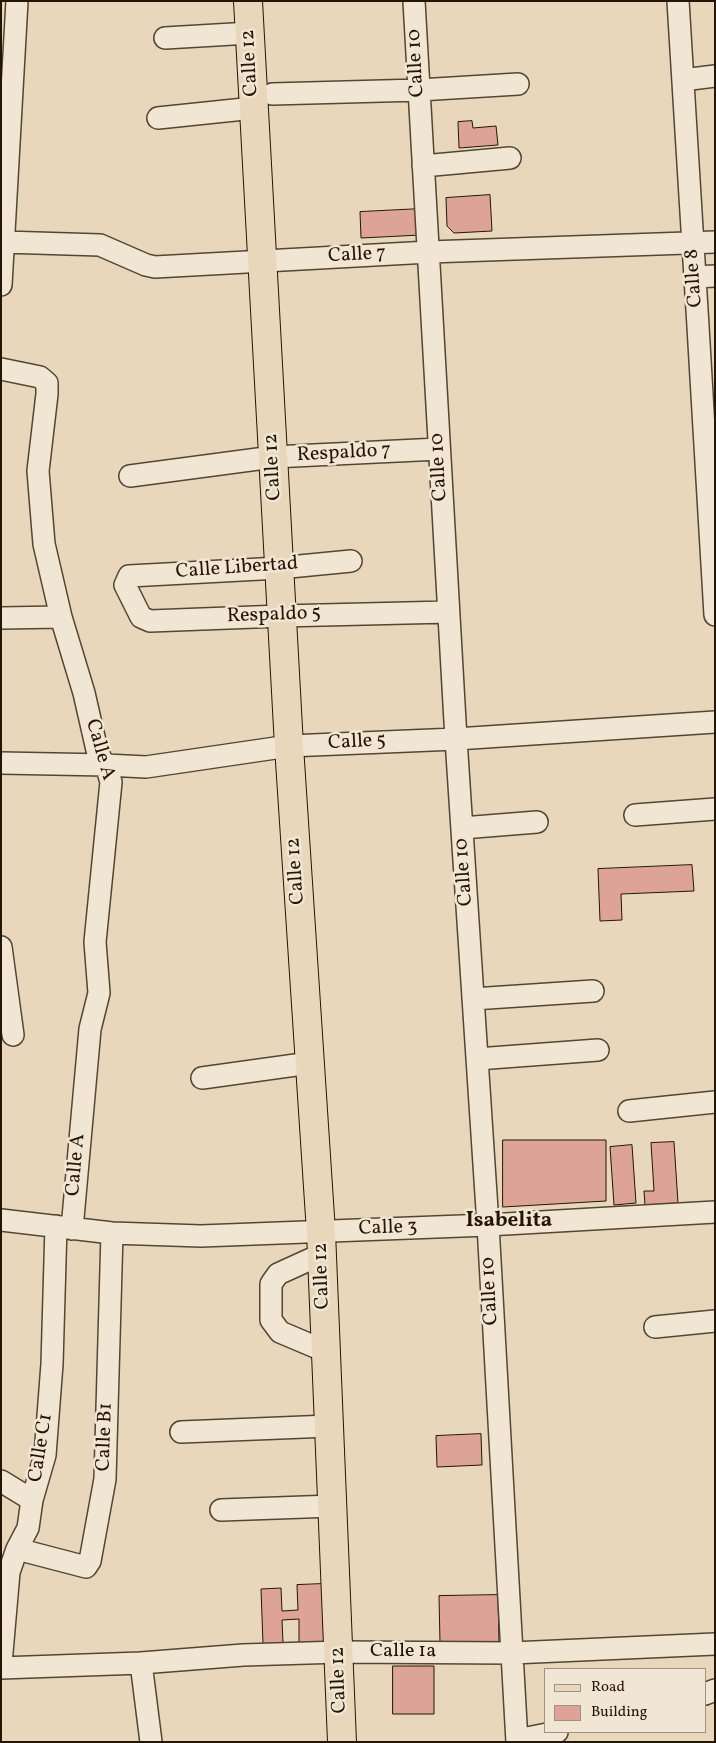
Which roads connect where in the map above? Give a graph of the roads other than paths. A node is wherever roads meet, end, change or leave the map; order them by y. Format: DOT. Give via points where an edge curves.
graph roads {
  1 [pos="17,1"];
  2 [pos="248,1"];
  3 [pos="414,1"];
  4 [pos="678,1"];
  5 [pos="250,33"];
  6 [pos="165,38"];
  7 [pos="715,76"];
  8 [pos="683,80"];
  9 [pos="518,84"];
  10 [pos="419,90"];
  11 [pos="263,101"];
  12 [pos="158,118"];
  13 [pos="510,158"];
  14 [pos="423,166"];
  15 [pos="4,242"];
  16 [pos="715,242"];
  17 [pos="692,243"];
  18 [pos="429,252"];
  19 [pos="263,261"];
  20 [pos="705,277"];
  21 [pos="1,285"];
  22 [pos="708,359"];
  23 [pos="1,369"];
  24 [pos="709,391"];
  25 [pos="439,449"];
  26 [pos="273,457"];
  27 [pos="130,476"];
  28 [pos="712,502"];
  29 [pos="351,560"];
  30 [pos="279,568"];
  31 [pos="126,580"];
  32 [pos="714,605"];
  33 [pos="448,612"];
  34 [pos="715,615"];
  35 [pos="282,616"];
  36 [pos="61,617"];
  37 [pos="1,618"];
  38 [pos="715,722"];
  39 [pos="456,739"];
  40 [pos="289,746"];
  41 [pos="1,763"];
  42 [pos="106,765"];
  43 [pos="715,809"];
  44 [pos="635,815"];
  45 [pos="536,822"];
  46 [pos="462,828"];
  47 [pos="1,947"];
  48 [pos="593,991"];
  49 [pos="473,999"];
  50 [pos="13,1035"];
  51 [pos="598,1050"];
  52 [pos="477,1059"];
  53 [pos="310,1063"];
  54 [pos="202,1078"];
  55 [pos="715,1102"];
  56 [pos="629,1111"];
  57 [pos="715,1212"];
  58 [pos="1,1220"];
  59 [pos="488,1225"];
  60 [pos="64,1228"];
  61 [pos="112,1233"];
  62 [pos="322,1243"];
  63 [pos="715,1321"];
  64 [pos="655,1326"];
  65 [pos="325,1351"];
  66 [pos="329,1426"];
  67 [pos="181,1432"];
  68 [pos="1,1481"];
  69 [pos="32,1500"];
  70 [pos="333,1506"];
  71 [pos="221,1510"];
  72 [pos="17,1549"];
  73 [pos="715,1644"];
  74 [pos="340,1652"];
  75 [pos="512,1653"];
  76 [pos="142,1663"];
  77 [pos="1,1666"];
  78 [pos="553,1733"];
  79 [pos="517,1741"];
  80 [pos="151,1742"];
  81 [pos="342,1742"];
  1 -- 15 [label="street"];
  2 -- 5 [label="main road, Calle 12"];
  3 -- 10 [label="street, Calle 10"];
  4 -- 8 [label="street, Calle 8"];
  5 -- 6 [label="street"];
  5 -- 11 [label="main road, Calle 12"];
  7 -- 8 [label="street"];
  8 -- 17 [label="street, Calle 8"];
  9 -- 10 [label="street"];
  10 -- 11 [label="street"];
  10 -- 14 [label="street, Calle 10"];
  11 -- 12 [label="street"];
  11 -- 19 [label="main road, Calle 12"];
  13 -- 14 [label="street"];
  14 -- 18 [label="street, Calle 10"];
  15 -- 19 [label="street, Calle 7" via="100,246 155,267"];
  15 -- 21 [label="street"];
  16 -- 17 [label="street, Calle 7"];
  17 -- 18 [label="street, Calle 7"];
  17 -- 20 [label="street, Calle 8"];
  18 -- 19 [label="street, Calle 7"];
  18 -- 25 [label="street, Calle 10"];
  19 -- 26 [label="main road, Calle 12"];
  20 -- 22 [label="street, Calle 8"];
  22 -- 24 [label="street, Calle 8"];
  23 -- 36 [label="street, Calle A" via="40,377 47,383 38,471 44,544"];
  24 -- 28 [label="street, Calle 8"];
  25 -- 26 [label="street, Respaldo 7"];
  25 -- 33 [label="street, Calle 10"];
  26 -- 27 [label="street, Respaldo 7"];
  26 -- 30 [label="main road, Calle 12"];
  28 -- 32 [label="street, Calle 8"];
  29 -- 30 [label="street, Calle Libertad"];
  30 -- 31 [label="street, Calle Libertad" via="129,576"];
  30 -- 35 [label="main road, Calle 12"];
  31 -- 35 [label="street, Respaldo 5" via="125,585 145,620"];
  32 -- 34 [label="street, Calle 8"];
  33 -- 35 [label="street, Respaldo 5"];
  33 -- 39 [label="street, Calle 10"];
  35 -- 40 [label="main road, Calle 12"];
  36 -- 37 [label="street"];
  36 -- 42 [label="street, Calle A" via="97,750"];
  38 -- 39 [label="street, Calle 5"];
  39 -- 40 [label="street, Calle 5"];
  39 -- 46 [label="street, Calle 10"];
  40 -- 42 [label="street, Calle 5" via="146,767"];
  40 -- 53 [label="main road, Calle 12"];
  41 -- 42 [label="street, Calle 5"];
  42 -- 60 [label="street, Calle A" via="111,786 95,946 99,993 90,1029"];
  43 -- 44 [label="street"];
  45 -- 46 [label="street"];
  46 -- 49 [label="street, Calle 10"];
  47 -- 50 [label="street"];
  48 -- 49 [label="street"];
  49 -- 52 [label="street, Calle 10"];
  51 -- 52 [label="street"];
  52 -- 59 [label="street, Calle 10"];
  53 -- 54 [label="street"];
  53 -- 62 [label="main road, Calle 12"];
  55 -- 56 [label="street"];
  57 -- 59 [label="street, Calle 3"];
  58 -- 60 [label="street, Calle 3"];
  59 -- 62 [label="street, Calle 3"];
  59 -- 75 [label="street, Calle 10"];
  60 -- 61 [label="street, Calle 3"];
  60 -- 69 [label="street, Calle C1" via="45,1455"];
  61 -- 62 [label="street, Calle 3"];
  61 -- 72 [label="street, Calle B1" via="105,1479 90,1561 86,1567"];
  62 -- 65 [label="main road, Calle 12"];
  62 -- 65 [label="street" via="278,1274 272,1284 271,1320 280,1332"];
  63 -- 64 [label="street"];
  65 -- 66 [label="main road, Calle 12"];
  66 -- 67 [label="street"];
  66 -- 70 [label="main road, Calle 12"];
  68 -- 69 [label="street"];
  69 -- 72 [label="street, Calle C1" via="28,1528"];
  70 -- 71 [label="street"];
  70 -- 74 [label="main road, Calle 12"];
  72 -- 77 [label="street, Calle C1" via="9,1572"];
  73 -- 75 [label="street, Calle 1a"];
  74 -- 75 [label="street, Calle 1a"];
  74 -- 76 [label="street, Calle 1a"];
  74 -- 81 [label="main road, Calle 12"];
  75 -- 79 [label="street, Calle 10"];
  76 -- 77 [label="street, Calle 1a"];
  76 -- 80 [label="street"];
  78 -- 79 [label="street"];
}
